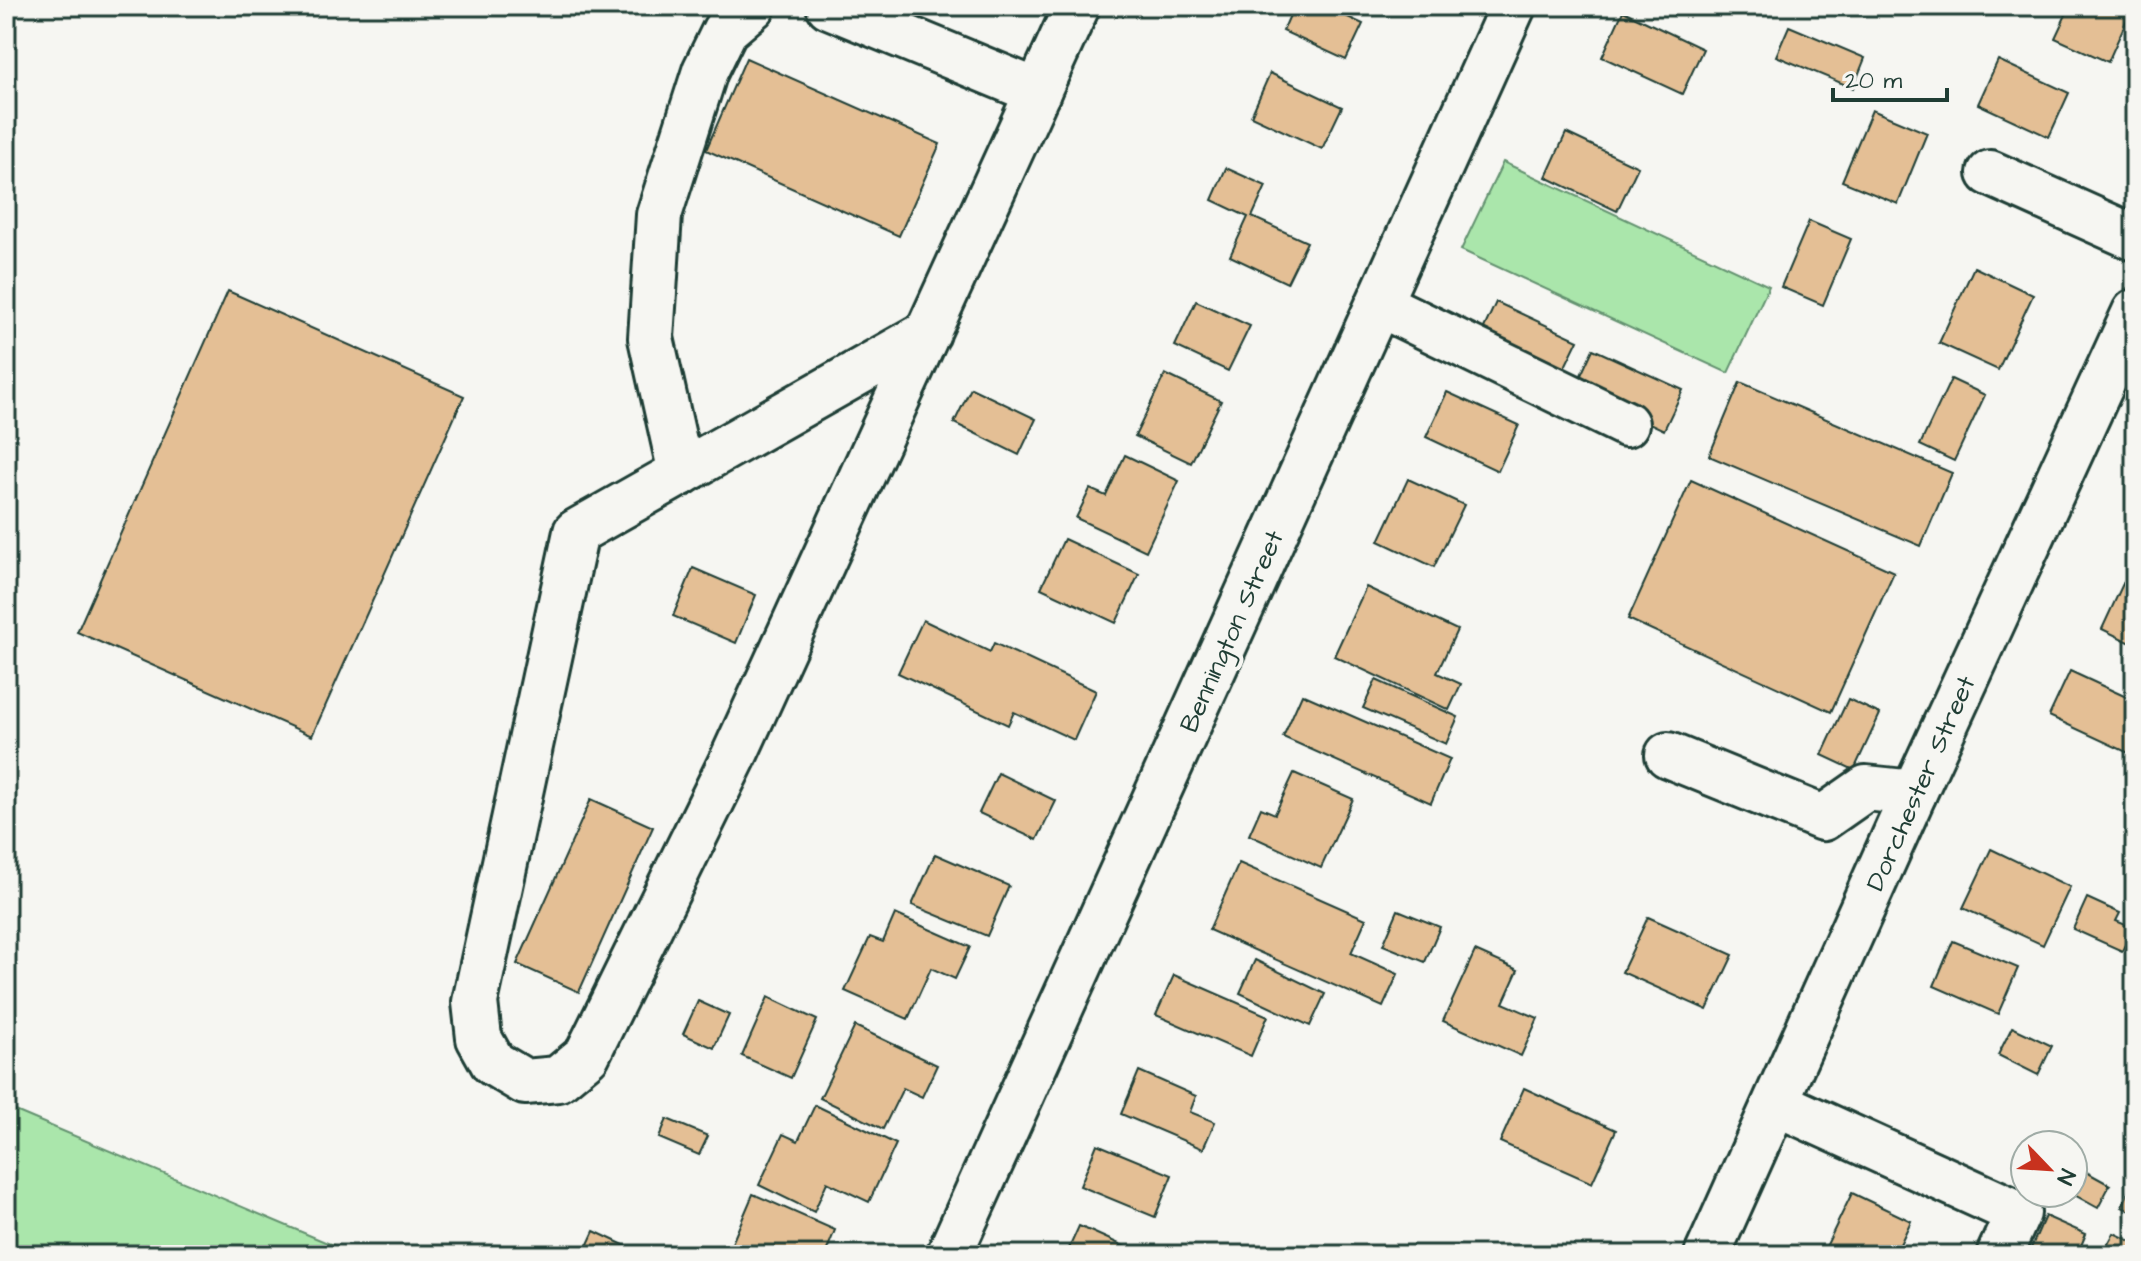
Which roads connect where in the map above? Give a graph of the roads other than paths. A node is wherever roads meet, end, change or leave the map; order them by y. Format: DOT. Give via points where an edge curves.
graph roads {
  1 [pos="753,6"];
  2 [pos="829,6"];
  3 [pos="1077,6"];
  4 [pos="1513,6"];
  5 [pos="1038,92"];
  6 [pos="1990,173"];
  7 [pos="2135,238"];
  8 [pos="1379,304"];
  9 [pos="2135,312"];
  10 [pos="928,333"];
  11 [pos="2126,358"];
  12 [pos="1626,424"];
  13 [pos="681,473"];
  14 [pos="1668,755"];
  15 [pos="1914,793"];
  16 [pos="1776,1103"];
  17 [pos="949,1255"];
  18 [pos="1707,1255"];
  19 [pos="1999,1255"];
  1 -- 13 [label="street" via="725,30 705,71 659,215 651,338"];
  2 -- 5 [label="street"];
  3 -- 5 [label="street"];
  4 -- 8 [label="street, Bennington Street"];
  5 -- 10 [label="street"];
  6 -- 7 [label="street"];
  8 -- 12 [label="street"];
  8 -- 17 [label="street, Bennington Street"];
  9 -- 11 [label="street, Dorchester Street"];
  10 -- 13 [label="street"];
  10 -- 13 [label="street" via="733,758 587,1055 558,1079 525,1082 493,1063 479,1038 475,1002 576,532"];
  11 -- 15 [label="street, Dorchester Street"];
  14 -- 15 [label="street" via="1823,818 1866,788"];
  15 -- 16 [label="street, Dorchester Street"];
  16 -- 18 [label="street, Dorchester Street"];
  16 -- 19 [label="street" via="2018,1213"];
}
